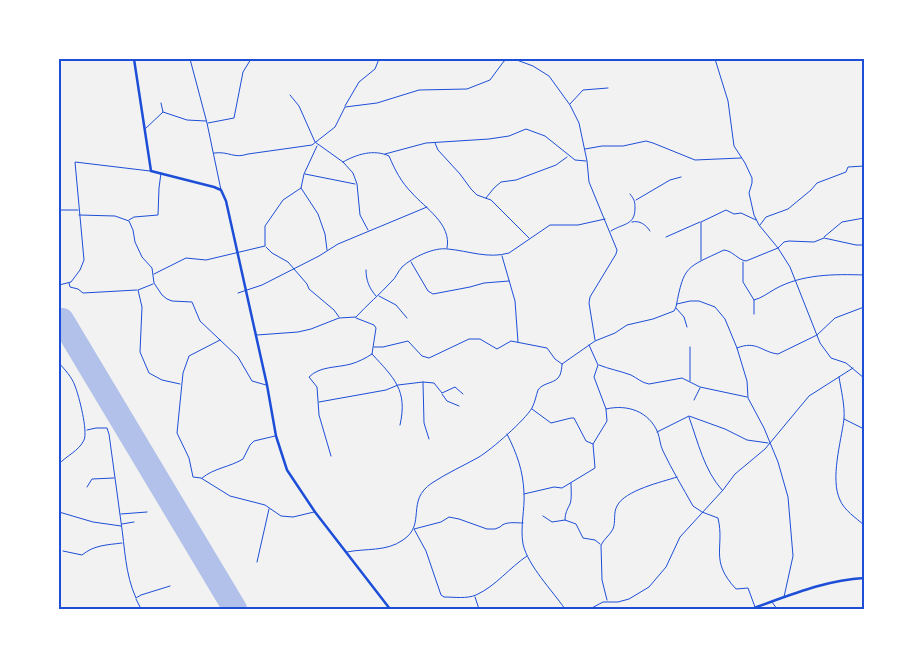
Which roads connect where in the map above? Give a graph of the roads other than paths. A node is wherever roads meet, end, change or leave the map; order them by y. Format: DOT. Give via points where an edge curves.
graph roads {
  1 [pos="134,59"];
  2 [pos="190,59"];
  3 [pos="251,59"];
  4 [pos="378,59"];
  5 [pos="509,59"];
  6 [pos="514,59"];
  7 [pos="715,59"];
  8 [pos="608,88"];
  9 [pos="290,95"];
  10 [pos="161,103"];
  11 [pos="570,105"];
  12 [pos="345,107"];
  13 [pos="163,112"];
  14 [pos="207,122"];
  15 [pos="145,129"];
  16 [pos="315,142"];
  17 [pos="434,142"];
  18 [pos="317,145"];
  19 [pos="585,150"];
  20 [pos="214,153"];
  21 [pos="385,154"];
  22 [pos="568,156"];
  23 [pos="742,158"];
  24 [pos="587,161"];
  25 [pos="343,162"];
  26 [pos="864,166"];
  27 [pos="151,171"];
  28 [pos="162,173"];
  29 [pos="304,174"];
  30 [pos="681,177"];
  31 [pos="357,184"];
  32 [pos="301,188"];
  33 [pos="221,190"];
  34 [pos="630,194"];
  35 [pos="485,198"];
  36 [pos="635,200"];
  37 [pos="427,207"];
  38 [pos="59,210"];
  39 [pos="79,210"];
  40 [pos="80,215"];
  41 [pos="864,218"];
  42 [pos="605,219"];
  43 [pos="757,220"];
  44 [pos="128,221"];
  45 [pos="631,222"];
  46 [pos="701,222"];
  47 [pos="759,225"];
  48 [pos="369,230"];
  49 [pos="650,231"];
  50 [pos="610,232"];
  51 [pos="666,237"];
  52 [pos="824,238"];
  53 [pos="529,239"];
  54 [pos="864,244"];
  55 [pos="265,246"];
  56 [pos="447,248"];
  57 [pos="778,248"];
  58 [pos="328,250"];
  59 [pos="238,252"];
  60 [pos="502,255"];
  61 [pos="701,261"];
  62 [pos="743,261"];
  63 [pos="410,262"];
  64 [pos="294,268"];
  65 [pos="366,270"];
  66 [pos="153,274"];
  67 [pos="864,276"];
  68 [pos="509,281"];
  69 [pos="797,281"];
  70 [pos="69,283"];
  71 [pos="154,284"];
  72 [pos="59,285"];
  73 [pos="138,290"];
  74 [pos="246,291"];
  75 [pos="238,293"];
  76 [pos="377,296"];
  77 [pos="754,300"];
  78 [pos="677,304"];
  79 [pos="676,307"];
  80 [pos="864,307"];
  81 [pos="754,314"];
  82 [pos="356,317"];
  83 [pos="339,318"];
  84 [pos="407,318"];
  85 [pos="687,327"];
  86 [pos="256,335"];
  87 [pos="817,335"];
  88 [pos="220,340"];
  89 [pos="595,341"];
  90 [pos="518,342"];
  91 [pos="588,344"];
  92 [pos="690,346"];
  93 [pos="374,347"];
  94 [pos="737,348"];
  95 [pos="372,354"];
  96 [pos="59,363"];
  97 [pos="562,364"];
  98 [pos="598,365"];
  99 [pos="853,368"];
  100 [pos="839,376"];
  101 [pos="864,378"];
  102 [pos="690,381"];
  103 [pos="423,382"];
  104 [pos="182,385"];
  105 [pos="267,385"];
  106 [pos="398,385"];
  107 [pos="700,387"];
  108 [pos="442,393"];
  109 [pos="463,394"];
  110 [pos="748,398"];
  111 [pos="694,400"];
  112 [pos="318,402"];
  113 [pos="459,406"];
  114 [pos="531,409"];
  115 [pos="606,409"];
  116 [pos="689,416"];
  117 [pos="844,418"];
  118 [pos="400,425"];
  119 [pos="864,429"];
  120 [pos="87,430"];
  121 [pos="658,432"];
  122 [pos="507,434"];
  123 [pos="276,436"];
  124 [pos="429,439"];
  125 [pos="769,443"];
  126 [pos="593,444"];
  127 [pos="332,456"];
  128 [pos="59,464"];
  129 [pos="678,477"];
  130 [pos="115,478"];
  131 [pos="202,478"];
  132 [pos="571,482"];
  133 [pos="87,487"];
  134 [pos="723,490"];
  135 [pos="524,494"];
  136 [pos="269,509"];
  137 [pos="59,512"];
  138 [pos="147,512"];
  139 [pos="315,512"];
  140 [pos="702,512"];
  141 [pos="120,515"];
  142 [pos="543,516"];
  143 [pos="565,520"];
  144 [pos="134,522"];
  145 [pos="523,523"];
  146 [pos="121,525"];
  147 [pos="864,525"];
  148 [pos="414,529"];
  149 [pos="122,543"];
  150 [pos="600,545"];
  151 [pos="63,551"];
  152 [pos="346,552"];
  153 [pos="527,556"];
  154 [pos="257,562"];
  155 [pos="864,578"];
  156 [pos="170,586"];
  157 [pos="475,596"];
  158 [pos="136,598"];
  159 [pos="784,598"];
  160 [pos="607,601"];
  161 [pos="772,601"];
  162 [pos="756,608"];
  163 [pos="142,609"];
  164 [pos="390,609"];
  165 [pos="479,609"];
  166 [pos="564,609"];
  167 [pos="590,609"];
  168 [pos="751,609"];
  169 [pos="777,609"];
  1 -- 15 [label="main road"];
  2 -- 14 [label="street"];
  3 -- 14 [label="street" via="243,72 234,118"];
  4 -- 12 [label="street" via="375,70 359,82"];
  5 -- 12 [label="street" via="490,80 467,89 419,90 377,103"];
  6 -- 11 [label="street" via="549,76"];
  7 -- 23 [label="street" via="728,101 734,146"];
  8 -- 11 [label="street" via="583,90"];
  9 -- 16 [label="street" via="299,106"];
  10 -- 13 [label="street"];
  11 -- 19 [label="street" via="579,123"];
  12 -- 16 [label="street" via="335,128"];
  13 -- 14 [label="street"];
  13 -- 15 [label="street"];
  14 -- 20 [label="street"];
  15 -- 27 [label="main road"];
  16 -- 18 [label="street"];
  16 -- 20 [label="street" via="238,157 229,152"];
  17 -- 21 [label="street"];
  17 -- 22 [label="street" via="489,139 526,129 545,136"];
  17 -- 35 [label="street" via="471,189"];
  18 -- 25 [label="street"];
  18 -- 29 [label="street"];
  19 -- 23 [label="street" via="646,141 695,160"];
  19 -- 24 [label="street"];
  20 -- 33 [label="street"];
  21 -- 25 [label="street" via="361,153"];
  21 -- 37 [label="street" via="389,156 395,172"];
  22 -- 24 [label="street"];
  22 -- 35 [label="street" via="556,165 516,180 501,182"];
  23 -- 43 [label="street" via="752,178 750,197"];
  24 -- 42 [label="street" via="589,182"];
  25 -- 31 [label="street" via="354,173"];
  26 -- 47 [label="street" via="848,167 846,172 817,183 788,209 766,216"];
  27 -- 28 [label="main road"];
  27 -- 39 [label="street" via="75,162"];
  28 -- 33 [label="main road"];
  28 -- 44 [label="street" via="158,215"];
  29 -- 31 [label="street"];
  29 -- 32 [label="street"];
  30 -- 36 [label="street"];
  31 -- 48 [label="street" via="360,215"];
  32 -- 55 [label="street" via="283,200 265,226"];
  32 -- 58 [label="street" via="318,214"];
  33 -- 59 [label="main road"];
  34 -- 36 [label="street"];
  35 -- 53 [label="street" via="491,200"];
  36 -- 45 [label="street" via="635,216"];
  37 -- 48 [label="street"];
  37 -- 56 [label="street" via="447,235"];
  38 -- 39 [label="street"];
  39 -- 40 [label="street"];
  40 -- 44 [label="street" via="115,216"];
  40 -- 70 [label="street" via="84,260"];
  41 -- 52 [label="street" via="842,222"];
  42 -- 50 [label="street"];
  42 -- 53 [label="street" via="578,225 553,224"];
  43 -- 46 [label="street" via="726,210"];
  43 -- 47 [label="street"];
  44 -- 66 [label="street" via="142,257"];
  45 -- 49 [label="street" via="639,222"];
  45 -- 50 [label="street"];
  46 -- 51 [label="street"];
  46 -- 61 [label="street"];
  47 -- 57 [label="street"];
  48 -- 58 [label="street"];
  50 -- 89 [label="street" via="616,254 590,302"];
  52 -- 54 [label="street"];
  52 -- 57 [label="street" via="814,242 789,240"];
  53 -- 60 [label="street"];
  55 -- 59 [label="street"];
  55 -- 64 [label="street"];
  56 -- 60 [label="street"];
  56 -- 63 [label="street" via="425,252"];
  57 -- 62 [label="street"];
  57 -- 69 [label="street"];
  58 -- 64 [label="street"];
  59 -- 66 [label="street" via="203,260 186,258"];
  59 -- 74 [label="main road"];
  60 -- 68 [label="street"];
  61 -- 62 [label="street" via="724,250"];
  61 -- 78 [label="street" via="686,272"];
  62 -- 77 [label="street" via="743,282"];
  63 -- 68 [label="street" via="433,294"];
  63 -- 76 [label="street"];
  64 -- 74 [label="street"];
  64 -- 83 [label="street" via="309,289"];
  65 -- 76 [label="street" via="371,291"];
  66 -- 71 [label="street"];
  67 -- 69 [label="street" via="823,275"];
  68 -- 90 [label="street" via="515,301"];
  69 -- 77 [label="street"];
  69 -- 87 [label="street"];
  70 -- 72 [label="street"];
  70 -- 73 [label="street" via="70,287 83,293"];
  71 -- 73 [label="street"];
  71 -- 88 [label="street" via="167,299 192,302 200,321"];
  73 -- 104 [label="street" via="142,306 140,352 149,373"];
  74 -- 75 [label="street"];
  74 -- 86 [label="main road"];
  76 -- 82 [label="street"];
  76 -- 84 [label="street" via="396,305"];
  77 -- 81 [label="street"];
  78 -- 79 [label="street"];
  78 -- 94 [label="street" via="700,301 715,307 725,319"];
  79 -- 85 [label="street"];
  79 -- 89 [label="street" via="674,311 627,325"];
  80 -- 87 [label="street" via="835,318"];
  82 -- 83 [label="street"];
  82 -- 93 [label="street" via="376,328"];
  83 -- 86 [label="street" via="298,332"];
  86 -- 105 [label="main road"];
  87 -- 94 [label="street" via="778,354 752,344"];
  87 -- 99 [label="street" via="831,358"];
  88 -- 104 [label="street" via="189,356"];
  88 -- 105 [label="street" via="238,357 252,381"];
  89 -- 91 [label="street"];
  90 -- 93 [label="street" via="511,341 497,349 480,339 469,339 429,358 422,356 408,341"];
  90 -- 97 [label="street" via="546,348"];
  91 -- 97 [label="street"];
  91 -- 98 [label="street"];
  92 -- 102 [label="street"];
  93 -- 95 [label="street"];
  94 -- 110 [label="street" via="747,381"];
  95 -- 106 [label="street"];
  95 -- 112 [label="street" via="352,364 326,368 309,376 318,387"];
  96 -- 120 [label="street" via="75,386"];
  97 -- 114 [label="street" via="560,376 539,390"];
  98 -- 102 [label="street" via="649,384 682,378"];
  98 -- 115 [label="street" via="594,377"];
  99 -- 100 [label="street"];
  99 -- 101 [label="street"];
  100 -- 117 [label="street"];
  100 -- 125 [label="street" via="808,396"];
  102 -- 107 [label="street"];
  103 -- 106 [label="street"];
  103 -- 108 [label="street" via="434,383"];
  103 -- 124 [label="street" via="424,423"];
  104 -- 131 [label="street" via="178,437 189,458 193,477"];
  105 -- 123 [label="main road"];
  106 -- 112 [label="street"];
  106 -- 118 [label="street" via="403,410"];
  107 -- 110 [label="street"];
  107 -- 111 [label="street"];
  108 -- 109 [label="street" via="455,387"];
  108 -- 113 [label="street" via="447,401"];
  110 -- 125 [label="street"];
  112 -- 127 [label="street"];
  114 -- 122 [label="street"];
  114 -- 126 [label="street" via="551,423 574,418 586,441"];
  115 -- 121 [label="street" via="617,407 639,411"];
  115 -- 126 [label="street" via="606,424"];
  116 -- 121 [label="street"];
  116 -- 125 [label="street" via="747,440"];
  116 -- 134 [label="street" via="712,478"];
  117 -- 119 [label="street"];
  117 -- 147 [label="street" via="836,482 838,493 840,502"];
  120 -- 128 [label="street" via="81,444"];
  120 -- 130 [label="street" via="107,428"];
  121 -- 129 [label="street" via="662,450"];
  122 -- 135 [label="street" via="519,458"];
  122 -- 148 [label="street" via="480,456 436,480 420,493"];
  123 -- 131 [label="street" via="254,440 243,459"];
  123 -- 139 [label="main road" via="287,470"];
  125 -- 134 [label="street"];
  125 -- 159 [label="street" via="782,472 790,516 793,556"];
  126 -- 132 [label="street" via="595,468"];
  129 -- 140 [label="street" via="693,506"];
  129 -- 150 [label="street" via="650,485 620,501 615,509 613,529"];
  130 -- 133 [label="street" via="92,479"];
  130 -- 141 [label="street"];
  131 -- 136 [label="street" via="230,496"];
  132 -- 135 [label="street" via="562,488"];
  132 -- 143 [label="street"];
  134 -- 140 [label="street"];
  135 -- 145 [label="street"];
  136 -- 139 [label="street" via="286,517"];
  136 -- 154 [label="street"];
  137 -- 146 [label="street" via="93,522"];
  138 -- 141 [label="street"];
  139 -- 152 [label="main road"];
  140 -- 160 [label="street" via="680,537 666,567 649,586 629,599"];
  140 -- 162 [label="street" via="718,518 719,560 726,579 736,589 748,588"];
  141 -- 146 [label="street"];
  142 -- 143 [label="street" via="552,522"];
  143 -- 150 [label="street" via="576,524 583,538 595,540"];
  144 -- 146 [label="street"];
  145 -- 148 [label="street" via="490,529 449,517"];
  145 -- 153 [label="street"];
  146 -- 149 [label="street"];
  148 -- 152 [label="street" via="402,541 388,547"];
  148 -- 157 [label="street" via="426,551 441,595"];
  149 -- 151 [label="street" via="96,547 82,555"];
  149 -- 158 [label="street"];
  150 -- 160 [label="street"];
  152 -- 164 [label="main road"];
  153 -- 157 [label="street"];
  153 -- 166 [label="street"];
  155 -- 159 [label="main road" via="837,581"];
  156 -- 158 [label="street"];
  157 -- 165 [label="street"];
  158 -- 163 [label="street"];
  159 -- 161 [label="main road"];
  160 -- 167 [label="street"];
  161 -- 162 [label="main road"];
  161 -- 169 [label="street"];
  162 -- 168 [label="main road"];
}
